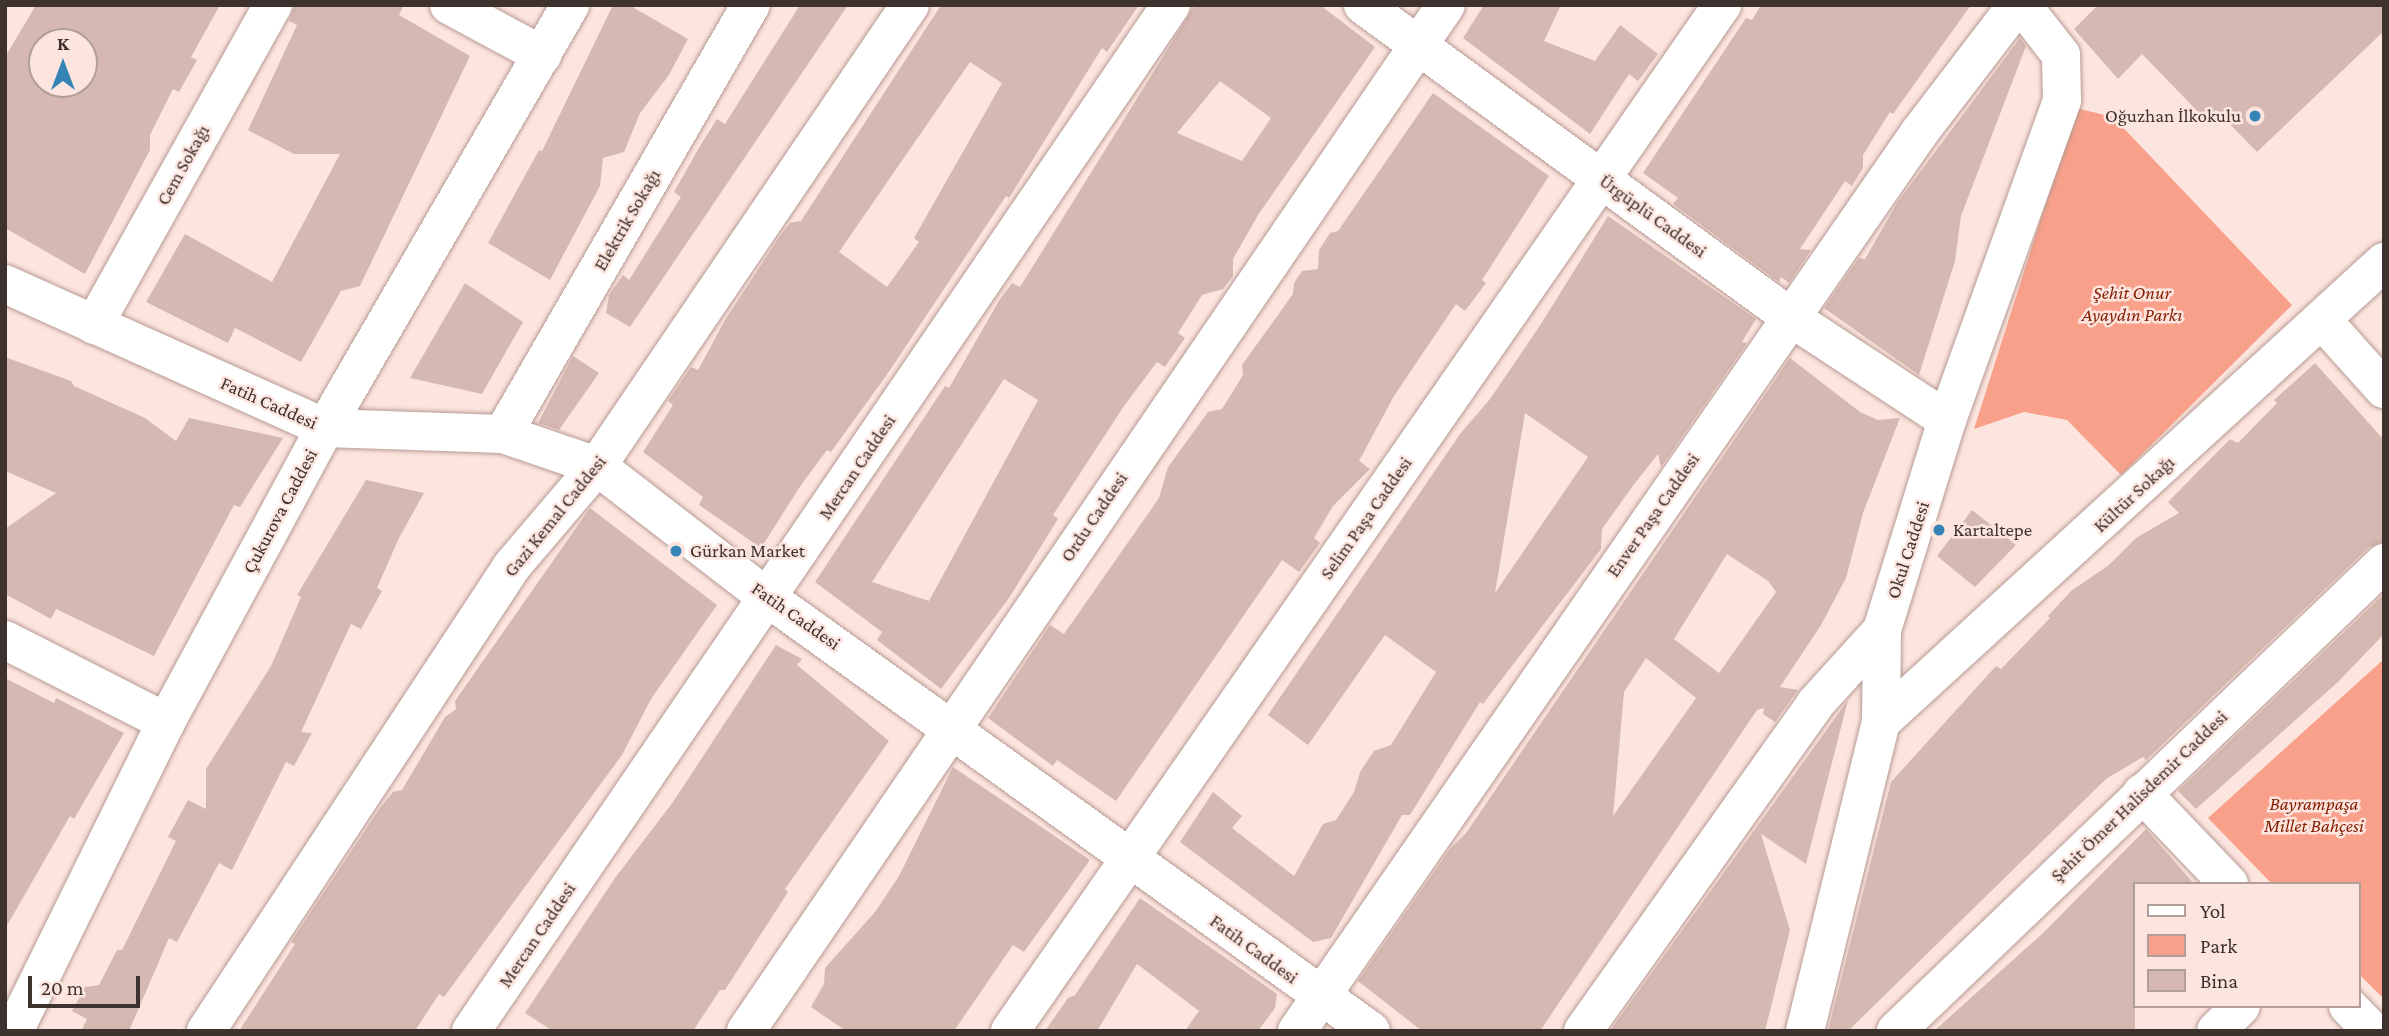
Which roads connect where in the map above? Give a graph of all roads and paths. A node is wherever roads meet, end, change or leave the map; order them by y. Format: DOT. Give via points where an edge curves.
graph roads {
  1 [pos="273,5"];
  2 [pos="449,5"];
  3 [pos="570,5"];
  4 [pos="751,5"];
  5 [pos="910,5"];
  6 [pos="1171,5"];
  7 [pos="1363,5"];
  8 [pos="1446,5"];
  9 [pos="1722,5"];
  10 [pos="2030,9"];
  11 [pos="1418,43"];
  12 [pos="542,55"];
  13 [pos="1602,178"];
  14 [pos="2384,262"];
  15 [pos="5,284"];
  16 [pos="1790,317"];
  17 [pos="2322,320"];
  18 [pos="94,325"];
  19 [pos="2384,389"];
  20 [pos="1947,420"];
  21 [pos="325,428"];
  22 [pos="503,434"];
  23 [pos="597,466"];
  24 [pos="2384,563"];
  25 [pos="768,598"];
  26 [pos="1882,630"];
  27 [pos="5,640"];
  28 [pos="166,722"];
  29 [pos="1881,722"];
  30 [pos="951,725"];
  31 [pos="2142,793"];
  32 [pos="1128,858"];
  33 [pos="2227,882"];
  34 [pos="1321,997"];
  35 [pos="2239,1008"];
  36 [pos="2350,1008"];
  37 [pos="14,1031"];
  38 [pos="206,1031"];
  39 [pos="471,1031"];
  40 [pos="746,1031"];
  41 [pos="1010,1031"];
  42 [pos="1297,1031"];
  43 [pos="1371,1031"];
  44 [pos="1583,1031"];
  45 [pos="1805,1031"];
  46 [pos="1896,1031"];
  47 [pos="2216,1031"];
  48 [pos="2372,1031"];
  1 -- 18 [label="street, Cem Sokağı"];
  2 -- 12 [label="street"];
  3 -- 12 [label="street, Çukurova Caddesi"];
  4 -- 22 [label="street, Elektrik Sokağı"];
  5 -- 23 [label="street, Gazi Kemal Caddesi"];
  6 -- 25 [label="street, Mercan Caddesi"];
  7 -- 11 [label="street, Ürgüplü Caddesi"];
  8 -- 11 [label="street, Ordu Caddesi"];
  9 -- 13 [label="street, Selim Paşa Caddesi"];
  10 -- 16 [label="street, Enver Paşa Caddesi" via="1919,132"];
  10 -- 20 [label="street, Okul Caddesi" via="2061,55 2062,100"];
  11 -- 13 [label="street, Ürgüplü Caddesi"];
  11 -- 30 [label="street, Ordu Caddesi"];
  12 -- 21 [label="street, Çukurova Caddesi"];
  13 -- 16 [label="street, Ürgüplü Caddesi"];
  13 -- 32 [label="street, Selim Paşa Caddesi"];
  14 -- 17 [label="street, Kültür Sokağı"];
  15 -- 18 [label="street, Fatih Caddesi"];
  16 -- 20 [label="street, Ürgüplü Caddesi"];
  16 -- 34 [label="street, Enver Paşa Caddesi"];
  17 -- 19 [label="street"];
  17 -- 29 [label="street, Kültür Sokağı"];
  18 -- 21 [label="street, Fatih Caddesi"];
  20 -- 26 [label="street, Okul Caddesi"];
  21 -- 22 [label="street, Fatih Caddesi"];
  21 -- 28 [label="street, Çukurova Caddesi"];
  22 -- 23 [label="street, Fatih Caddesi"];
  23 -- 25 [label="street, Fatih Caddesi"];
  23 -- 38 [label="street, Gazi Kemal Caddesi" via="512,566"];
  24 -- 31 [label="street, Şehit Ömer Halisdemir Caddesi"];
  25 -- 30 [label="street, Fatih Caddesi"];
  25 -- 39 [label="street, Mercan Caddesi"];
  26 -- 29 [label="street"];
  26 -- 44 [label="street, Okul Caddesi" via="1815,704"];
  27 -- 28 [label="street"];
  28 -- 37 [label="street, Çukurova Caddesi"];
  29 -- 45 [label="street"];
  30 -- 32 [label="street, Fatih Caddesi"];
  30 -- 40 [label="street, Ordu Caddesi"];
  31 -- 33 [label="street"];
  31 -- 46 [label="street, Şehit Ömer Halisdemir Caddesi"];
  32 -- 34 [label="street, Fatih Caddesi"];
  32 -- 41 [label="street, Selim Paşa Caddesi"];
  34 -- 42 [label="street, Enver Paşa Caddesi"];
  34 -- 43 [label="street, Fatih Caddesi"];
  35 -- 47 [label="street"];
  36 -- 48 [label="street"];
}
